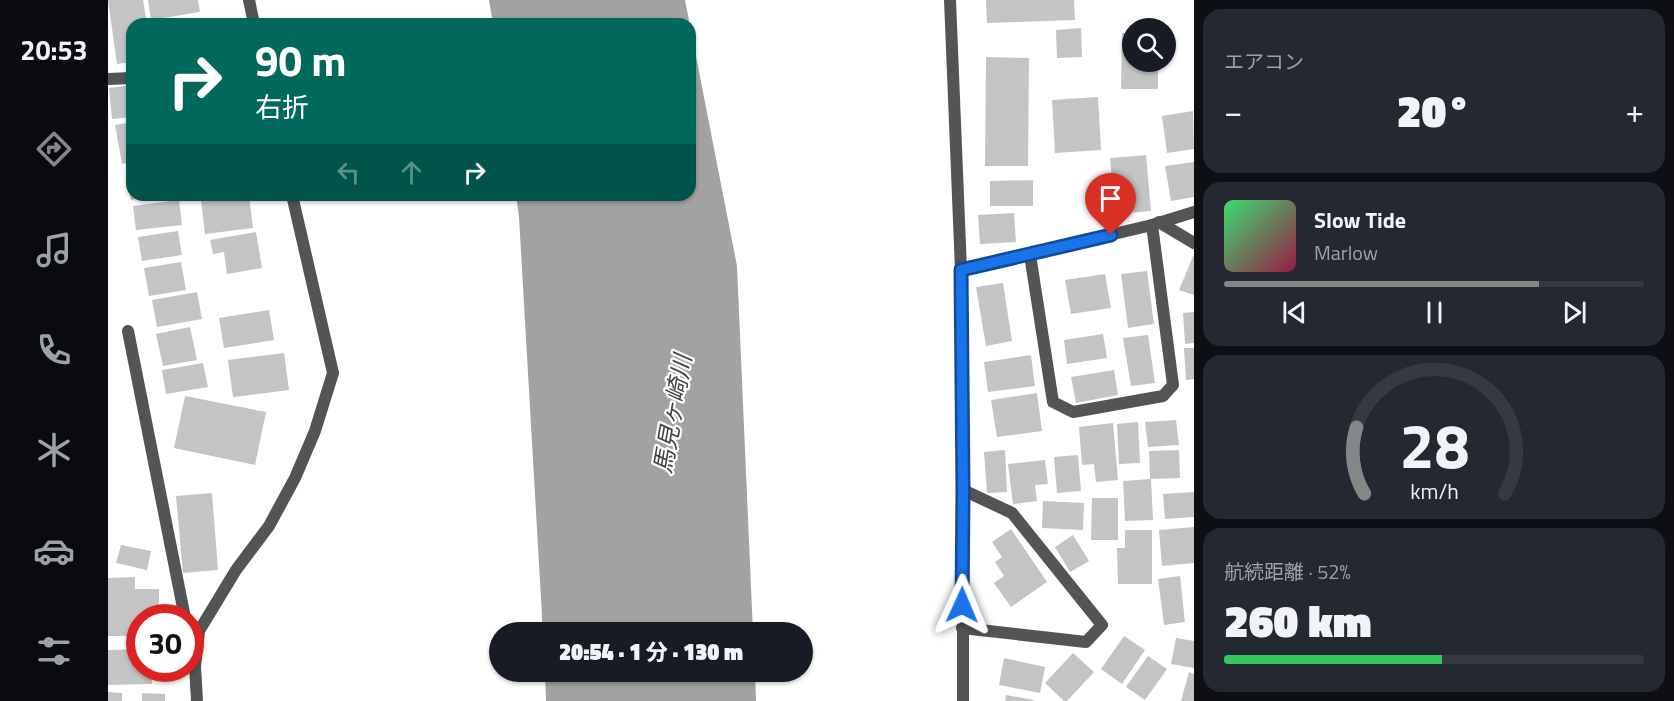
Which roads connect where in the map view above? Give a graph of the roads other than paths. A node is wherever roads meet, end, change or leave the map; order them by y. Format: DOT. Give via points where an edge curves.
graph roads {
  1 [pos="249,0"];
  2 [pos="950,0"];
  3 [pos="253,18"];
  4 [pos="126,78"];
  5 [pos="108,79"];
  6 [pos="293,201"];
  7 [pos="1194,212"];
  8 [pos="1156,224"];
  9 [pos="1194,243"];
  10 [pos="1030,255"];
  11 [pos="961,270"];
  12 [pos="128,331"];
  13 [pos="963,490"];
  14 [pos="181,604"];
  15 [pos="204,623"];
  16 [pos="962,628"];
  17 [pos="196,682"];
  18 [pos="197,701"];
  19 [pos="963,701"];
  1 -- 3 [label="street"];
  2 -- 11 [label="street"];
  4 -- 5 [label="street"];
  6 -- 15 [label="street" via="333,373 295,478 269,526"];
  7 -- 8 [label="street"];
  8 -- 9 [label="street"];
  8 -- 10 [label="street"];
  8 -- 10 [label="street" via="1173,385 1163,396 1072,412 1053,402"];
  10 -- 11 [label="street"];
  11 -- 13 [label="street"];
  12 -- 14 [label="street"];
  13 -- 16 [label="street"];
  13 -- 16 [label="street" via="1012,513 1102,625 1086,642"];
  16 -- 19 [label="street"];
  17 -- 18 [label="street"];
}
